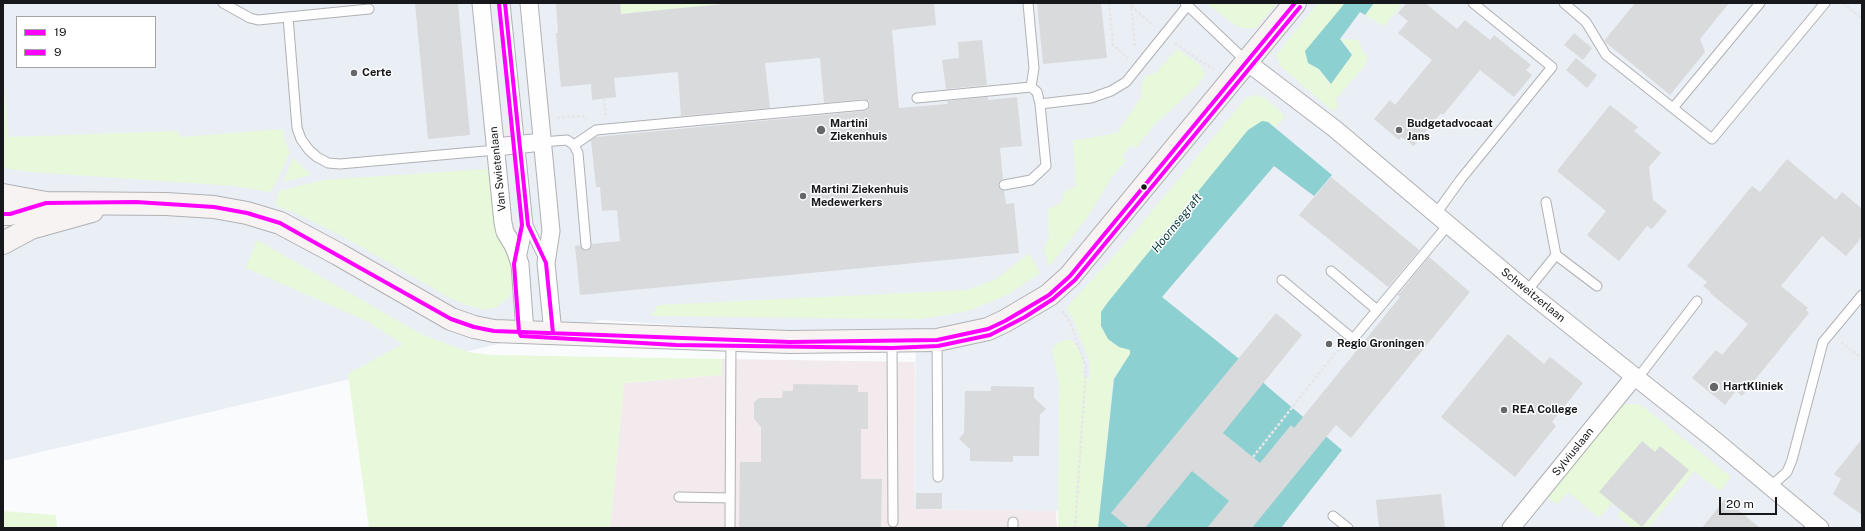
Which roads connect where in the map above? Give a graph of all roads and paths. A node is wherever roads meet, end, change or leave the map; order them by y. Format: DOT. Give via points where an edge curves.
graph roads {
  1 [pos="223,3"];
  2 [pos="481,3"];
  3 [pos="505,3"];
  4 [pos="530,3"];
  5 [pos="1028,3"];
  6 [pos="1110,3"];
  7 [pos="1136,3"];
  8 [pos="1295,3"];
  9 [pos="1473,3"];
  10 [pos="1564,3"];
  11 [pos="1760,3"];
  12 [pos="1825,3"];
  13 [pos="1844,3"];
  14 [pos="1131,4"];
  15 [pos="1187,4"];
  16 [pos="369,9"];
  17 [pos="288,17"];
  18 [pos="1862,19"];
  19 [pos="1164,35"];
  20 [pos="1129,58"];
  21 [pos="1247,62"];
  22 [pos="1139,67"];
  23 [pos="1234,79"];
  24 [pos="1031,88"];
  25 [pos="917,98"];
  26 [pos="604,99"];
  27 [pos="1040,104"];
  28 [pos="864,105"];
  29 [pos="1673,108"];
  30 [pos="591,115"];
  31 [pos="598,115"];
  32 [pos="583,116"];
  33 [pos="540,117"];
  34 [pos="596,130"];
  35 [pos="542,142"];
  36 [pos="520,144"];
  37 [pos="574,145"];
  38 [pos="496,148"];
  39 [pos="1004,185"];
  40 [pos="3,195"];
  41 [pos="136,202"];
  42 [pos="1546,202"];
  43 [pos="46,203"];
  44 [pos="3,214"];
  45 [pos="1442,220"];
  46 [pos="528,225"];
  47 [pos="3,243"];
  48 [pos="586,245"];
  49 [pos="1556,255"];
  50 [pos="546,263"];
  51 [pos="520,264"];
  52 [pos="1331,271"];
  53 [pos="1282,280"];
  54 [pos="1597,286"];
  55 [pos="1527,291"];
  56 [pos="1049,295"];
  57 [pos="1862,295"];
  58 [pos="1697,301"];
  59 [pos="1377,310"];
  60 [pos="525,332"];
  61 [pos="553,333"];
  62 [pos="1829,333"];
  63 [pos="731,340"];
  64 [pos="937,340"];
  65 [pos="892,342"];
  66 [pos="1336,352"];
  67 [pos="1862,358"];
  68 [pos="1636,378"];
  69 [pos="1253,457"];
  70 [pos="938,477"];
  71 [pos="1771,486"];
  72 [pos="679,497"];
  73 [pos="730,498"];
  74 [pos="1333,516"];
  75 [pos="893,522"];
  76 [pos="730,528"];
  77 [pos="1075,528"];
  78 [pos="1348,528"];
  79 [pos="1511,528"];
  80 [pos="1820,528"];
  1 -- 17 [label="lane" via="258,20"];
  2 -- 38 [label="street, Van Swietenlaan"];
  3 -- 36 [label="lane"];
  4 -- 33 [label="street"];
  5 -- 24 [label="lane" via="1034,68"];
  6 -- 20 [label="path" via="1113,45"];
  7 -- 14 [label="path"];
  8 -- 21 [label="street"];
  9 -- 45 [label="lane" via="1552,67 1461,179"];
  10 -- 29 [label="lane" via="1586,22 1606,55"];
  11 -- 29 [label="lane"];
  12 -- 29 [label="lane" via="1712,139"];
  13 -- 18 [label="path"];
  14 -- 19 [label="path"];
  14 -- 20 [label="path" via="1135,50"];
  15 -- 19 [label="lane"];
  15 -- 21 [label="lane"];
  16 -- 17 [label="lane"];
  17 -- 38 [label="lane" via="297,128 301,139 317,157 328,163 340,164"];
  19 -- 22 [label="lane"];
  19 -- 23 [label="path" via="1203,63"];
  20 -- 22 [label="path"];
  21 -- 23 [label="street"];
  21 -- 45 [label="street, Schweitzerlaan" via="1335,129"];
  22 -- 27 [label="lane" via="1126,82 1111,91 1091,98"];
  23 -- 56 [label="street" via="1070,276"];
  24 -- 25 [label="lane"];
  24 -- 27 [label="lane" via="1037,92"];
  26 -- 31 [label="path" via="606,114"];
  27 -- 39 [label="lane" via="1046,166 1031,180"];
  28 -- 34 [label="lane"];
  30 -- 32 [label="path"];
  32 -- 33 [label="path"];
  32 -- 34 [label="path"];
  33 -- 35 [label="street"];
  34 -- 37 [label="lane"];
  35 -- 36 [label="street"];
  35 -- 37 [label="lane" via="567,140"];
  35 -- 50 [label="street" via="551,231"];
  36 -- 38 [label="street"];
  36 -- 46 [label="lane"];
  37 -- 48 [label="lane" via="578,153"];
  38 -- 51 [label="street, Van Swietenlaan" via="505,232"];
  40 -- 43 [label="street"];
  41 -- 43 [label="street"];
  41 -- 47 [label="street" via="75,214 24,231"];
  41 -- 60 [label="street" via="214,207 248,213 280,223 451,319 494,331"];
  42 -- 49 [label="lane"];
  43 -- 44 [label="street"];
  45 -- 55 [label="street, Schweitzerlaan"];
  45 -- 59 [label="lane"];
  46 -- 50 [label="lane"];
  46 -- 51 [label="lane"];
  49 -- 54 [label="lane"];
  49 -- 55 [label="lane"];
  50 -- 61 [label="street"];
  51 -- 60 [label="street, Van Swietenlaan"];
  52 -- 59 [label="lane"];
  53 -- 59 [label="lane" via="1353,339"];
  55 -- 68 [label="street, Schweitzerlaan"];
  56 -- 64 [label="street" via="988,329"];
  56 -- 77 [label="path" via="1070,322 1086,367"];
  57 -- 62 [label="lane"];
  58 -- 68 [label="lane"];
  60 -- 61 [label="street"];
  61 -- 63 [label="street"];
  62 -- 67 [label="path"];
  62 -- 71 [label="lane" via="1823,342 1792,460 1787,472"];
  63 -- 65 [label="street"];
  63 -- 73 [label="lane"];
  64 -- 65 [label="street"];
  64 -- 70 [label="lane"];
  65 -- 75 [label="lane"];
  66 -- 69 [label="path"];
  68 -- 71 [label="street, Schweitzerlaan"];
  68 -- 79 [label="street, Sylviuslaan"];
  71 -- 80 [label="street, Schweitzerlaan"];
  72 -- 73 [label="lane"];
  73 -- 76 [label="lane"];
  74 -- 78 [label="lane"];
}
